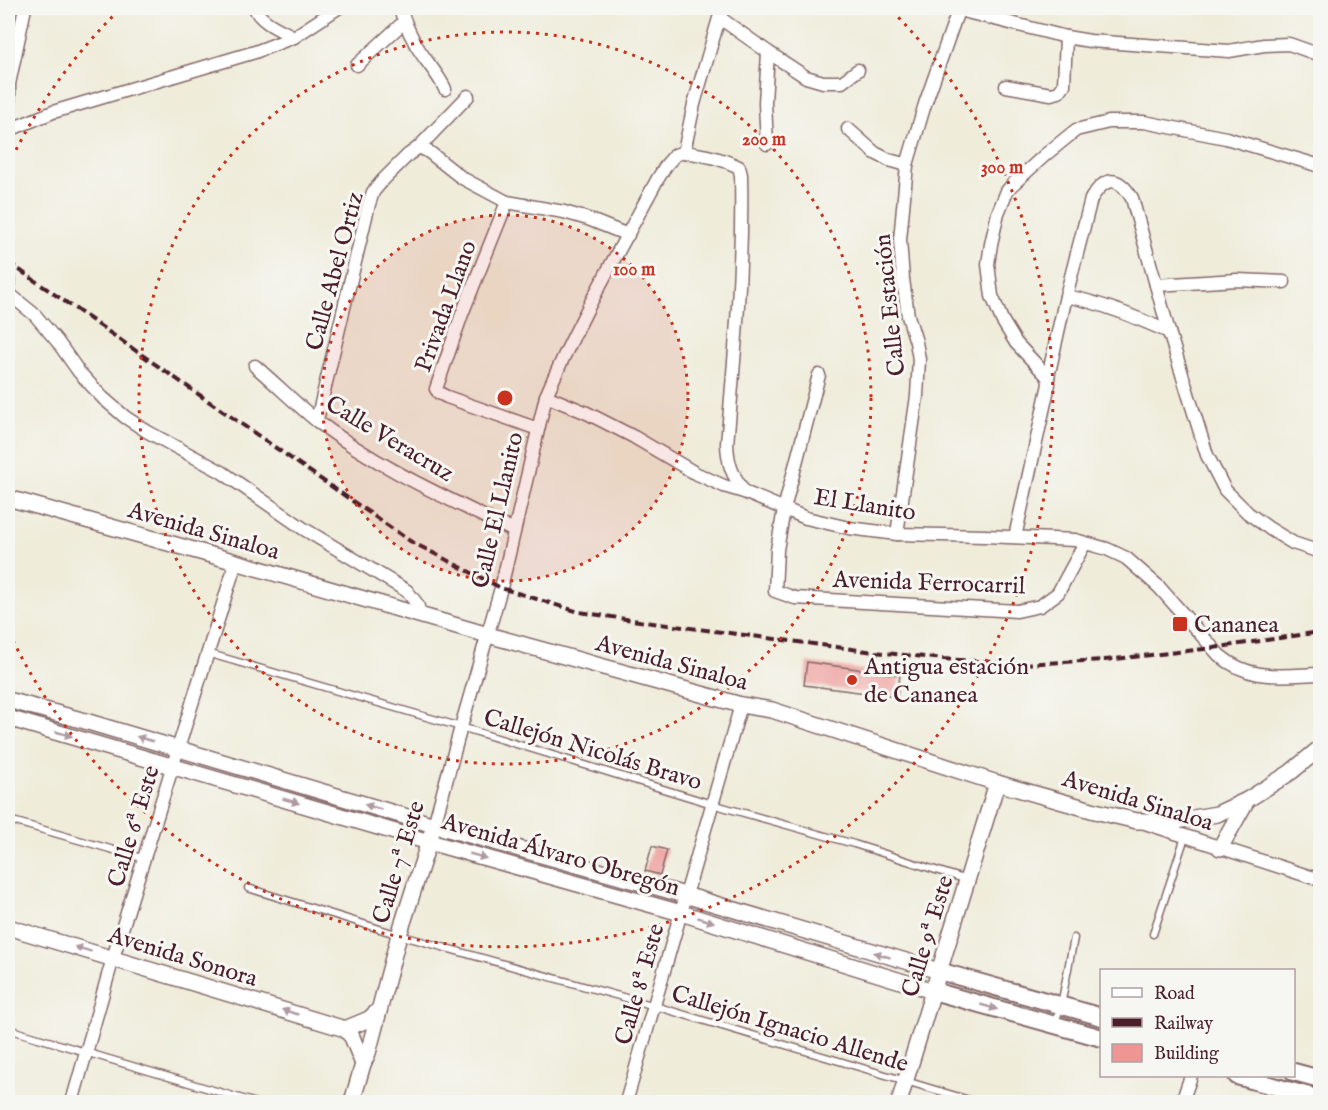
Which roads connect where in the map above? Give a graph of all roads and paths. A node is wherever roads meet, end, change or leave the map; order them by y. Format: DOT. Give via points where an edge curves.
graph roads {
  1 [pos="25,8"];
  2 [pos="255,8"];
  3 [pos="338,8"];
  4 [pos="399,8"];
  5 [pos="959,9"];
  6 [pos="721,13"];
  7 [pos="405,21"];
  8 [pos="294,37"];
  9 [pos="1066,38"];
  10 [pos="768,52"];
  11 [pos="1320,55"];
  12 [pos="357,65"];
  13 [pos="858,70"];
  14 [pos="1006,86"];
  15 [pos="445,89"];
  16 [pos="468,96"];
  17 [pos="848,129"];
  18 [pos="8,135"];
  19 [pos="767,144"];
  20 [pos="419,147"];
  21 [pos="684,152"];
  22 [pos="907,165"];
  23 [pos="1320,166"];
  24 [pos="507,202"];
  25 [pos="628,235"];
  26 [pos="8,278"];
  27 [pos="1284,282"];
  28 [pos="1156,285"];
  29 [pos="8,293"];
  30 [pos="1066,296"];
  31 [pos="1169,332"];
  32 [pos="255,366"];
  33 [pos="819,375"];
  34 [pos="1048,377"];
  35 [pos="546,396"];
  36 [pos="317,420"];
  37 [pos="538,429"];
  38 [pos="744,492"];
  39 [pos="8,498"];
  40 [pos="784,509"];
  41 [pos="514,531"];
  42 [pos="897,534"];
  43 [pos="1014,537"];
  44 [pos="1085,543"];
  45 [pos="1320,552"];
  46 [pos="236,562"];
  47 [pos="421,616"];
  48 [pos="488,635"];
  49 [pos="207,653"];
  50 [pos="1320,674"];
  51 [pos="14,702"];
  52 [pos="741,705"];
  53 [pos="10,719"];
  54 [pos="460,727"];
  55 [pos="1320,748"];
  56 [pos="179,749"];
  57 [pos="174,766"];
  58 [pos="272,776"];
  59 [pos="997,783"];
  60 [pos="268,794"];
  61 [pos="1247,800"];
  62 [pos="712,804"];
  63 [pos="1137,821"];
  64 [pos="16,822"];
  65 [pos="434,825"];
  66 [pos="1185,837"];
  67 [pos="429,842"];
  68 [pos="1220,848"];
  69 [pos="521,849"];
  70 [pos="145,859"];
  71 [pos="515,867"];
  72 [pos="968,880"];
  73 [pos="1320,880"];
  74 [pos="248,888"];
  75 [pos="685,895"];
  76 [pos="681,913"];
  77 [pos="8,927"];
  78 [pos="1153,934"];
  79 [pos="399,935"];
  80 [pos="1074,938"];
  81 [pos="113,958"];
  82 [pos="939,972"];
  83 [pos="933,991"];
  84 [pos="1061,1005"];
  85 [pos="655,1006"];
  86 [pos="379,1010"];
  87 [pos="1100,1017"];
  88 [pos="1054,1025"];
  89 [pos="8,1029"];
  90 [pos="345,1029"];
  91 [pos="1100,1038"];
  92 [pos="87,1053"];
  93 [pos="363,1064"];
  94 [pos="1295,1072"];
  95 [pos="1191,1077"];
  96 [pos="1242,1077"];
  97 [pos="1320,1079"];
  98 [pos="905,1081"];
  99 [pos="1320,1099"];
  100 [pos="72,1102"];
  101 [pos="254,1102"];
  102 [pos="352,1102"];
  103 [pos="626,1102"];
  104 [pos="898,1102"];
  105 [pos="976,1102"];
  106 [pos="1182,1102"];
  1 -- 18 [label="street" via="9,84"];
  2 -- 8 [label="street" via="268,23"];
  3 -- 8 [label="street"];
  4 -- 7 [label="street"];
  5 -- 9 [label="street"];
  5 -- 22 [label="street, Calle Estación"];
  6 -- 10 [label="street"];
  6 -- 21 [label="street"];
  7 -- 12 [label="street"];
  7 -- 15 [label="street"];
  8 -- 18 [label="street" via="64,109"];
  9 -- 11 [label="street" via="1219,51 1289,44"];
  9 -- 14 [label="street" via="1064,85 1059,92"];
  10 -- 13 [label="street" via="806,77 823,82 842,82"];
  10 -- 19 [label="street"];
  16 -- 20 [label="street, Calle Abel Ortiz"];
  17 -- 22 [label="street" via="875,153"];
  20 -- 24 [label="street" via="462,178"];
  20 -- 36 [label="street, Calle Abel Ortiz" via="373,192"];
  21 -- 25 [label="street, Calle El Llanito" via="667,164"];
  21 -- 38 [label="street" via="730,163 739,167 741,175 741,268 726,444 728,463"];
  22 -- 42 [label="street, Calle Estación" via="900,240 908,316 919,359"];
  23 -- 34 [label="street" via="1226,138 1144,122 1109,122 1076,130 1011,184 990,244 992,296 1002,320"];
  24 -- 25 [label="street" via="564,212"];
  24 -- 37 [label="street, Privada Llano" via="436,388 447,397"];
  25 -- 35 [label="street, Calle El Llanito"];
  26 -- 29 [label="street"];
  27 -- 28 [label="street" via="1237,280"];
  28 -- 30 [label="street" via="1132,198 1125,186 1106,182 1091,199"];
  28 -- 31 [label="street"];
  29 -- 47 [label="street" via="34,315 80,372 124,417 222,472 304,529 407,591"];
  30 -- 31 [label="street" via="1091,301"];
  30 -- 34 [label="street"];
  31 -- 45 [label="street" via="1207,455 1225,490 1270,529 1293,543"];
  32 -- 36 [label="street, Calle Veracruz"];
  33 -- 40 [label="street"];
  34 -- 43 [label="street" via="1048,392"];
  35 -- 37 [label="street, Calle El Llanito"];
  35 -- 38 [label="street, El Llanito" via="634,437 695,473"];
  36 -- 41 [label="street, Calle Veracruz" via="370,456"];
  37 -- 41 [label="street, Calle El Llanito"];
  38 -- 40 [label="street, El Llanito"];
  39 -- 46 [label="street, Avenida Sinaloa"];
  40 -- 42 [label="street, El Llanito" via="849,528"];
  40 -- 44 [label="street, Avenida Ferrocarril" via="775,591 795,598 1017,611 1040,606 1058,593"];
  41 -- 48 [label="street, Calle El Llanito"];
  42 -- 43 [label="street, El Llanito"];
  43 -- 44 [label="street, El Llanito"];
  44 -- 50 [label="street, El Llanito" via="1126,558 1159,587 1229,664 1264,676"];
  46 -- 47 [label="street, Avenida Sinaloa"];
  46 -- 49 [label="street, Calle 6ª Este"];
  47 -- 48 [label="street, Avenida Sinaloa"];
  48 -- 52 [label="street, Avenida Sinaloa"];
  48 -- 54 [label="street, Calle 7ª Este"];
  49 -- 54 [label="lane, Callejón Nicolás Bravo"];
  49 -- 56 [label="street, Calle 6ª Este"];
  51 -- 53 [label="street"];
  56 -- 51 [label="street, Avenida Álvaro Obregón, one-way"];
  52 -- 59 [label="street, Avenida Sinaloa" via="772,710"];
  52 -- 62 [label="street, Calle 8ª Este"];
  53 -- 57 [label="street, Avenida Álvaro Obregón, one-way"];
  54 -- 62 [label="lane, Callejón Nicolás Bravo"];
  54 -- 65 [label="street, Calle 7ª Este"];
  55 -- 61 [label="street"];
  56 -- 57 [label="street, Calle 6ª Este"];
  56 -- 58 [label="street, Avenida Álvaro Obregón"];
  57 -- 60 [label="street, Avenida Álvaro Obregón"];
  57 -- 70 [label="street, Calle 6ª Este"];
  58 -- 60 [label="street"];
  65 -- 58 [label="street, Avenida Álvaro Obregón, one-way"];
  59 -- 63 [label="street, Avenida Sinaloa"];
  59 -- 72 [label="street, Calle 9ª Este"];
  60 -- 67 [label="street, Avenida Álvaro Obregón, one-way"];
  61 -- 63 [label="street" via="1217,814 1176,821"];
  61 -- 68 [label="street"];
  62 -- 72 [label="lane, Callejón Nicolás Bravo"];
  62 -- 75 [label="street, Calle 8ª Este"];
  63 -- 66 [label="street, Avenida Sinaloa"];
  64 -- 70 [label="lane"];
  65 -- 67 [label="street, Calle 7ª Este"];
  65 -- 69 [label="street, Avenida Álvaro Obregón"];
  66 -- 68 [label="street, Avenida Sinaloa"];
  66 -- 78 [label="lane"];
  67 -- 71 [label="street, Avenida Álvaro Obregón, one-way"];
  67 -- 79 [label="street, Calle 7ª Este"];
  68 -- 73 [label="street, Avenida Sinaloa"];
  69 -- 71 [label="street"];
  69 -- 75 [label="street, Avenida Álvaro Obregón"];
  70 -- 81 [label="street, Calle 6ª Este"];
  71 -- 76 [label="street, Avenida Álvaro Obregón"];
  72 -- 82 [label="street, Calle 9ª Este"];
  74 -- 79 [label="lane, Callejón Ignacio Allende"];
  75 -- 76 [label="street, Calle 8ª Este"];
  82 -- 75 [label="street, Avenida Álvaro Obregón, one-way"];
  76 -- 83 [label="street, Avenida Álvaro Obregón, one-way"];
  76 -- 85 [label="street, Calle 8ª Este"];
  81 -- 77 [label="street, Avenida Sonora, one-way"];
  79 -- 85 [label="lane, Callejón Ignacio Allende"];
  79 -- 86 [label="street, Calle 7ª Este"];
  80 -- 84 [label="lane"];
  90 -- 81 [label="street, Avenida Sonora, one-way"];
  81 -- 92 [label="street, Calle 6ª Este"];
  82 -- 83 [label="street, Calle 9ª Este"];
  82 -- 84 [label="main road, Avenida Álvaro Obregón"];
  83 -- 88 [label="main road, Avenida Álvaro Obregón, one-way"];
  83 -- 98 [label="street, Calle 9ª Este"];
  84 -- 87 [label="main road, Avenida Álvaro Obregón"];
  84 -- 88 [label="lane"];
  85 -- 98 [label="lane, Callejón Ignacio Allende"];
  85 -- 103 [label="street, Calle 8ª Este"];
  86 -- 90 [label="street"];
  86 -- 93 [label="street, Calle 7ª Este"];
  88 -- 91 [label="main road, Avenida Álvaro Obregón"];
  89 -- 92 [label="lane"];
  90 -- 93 [label="street"];
  92 -- 100 [label="street, Calle 6ª Este"];
  92 -- 101 [label="lane"];
  93 -- 102 [label="street, Calle 7ª Este"];
  94 -- 97 [label="main road"];
  95 -- 106 [label="street"];
  96 -- 99 [label="main road"];
  98 -- 104 [label="street, Calle 9ª Este"];
  98 -- 105 [label="lane, Callejón Ignacio Allende"];
}
